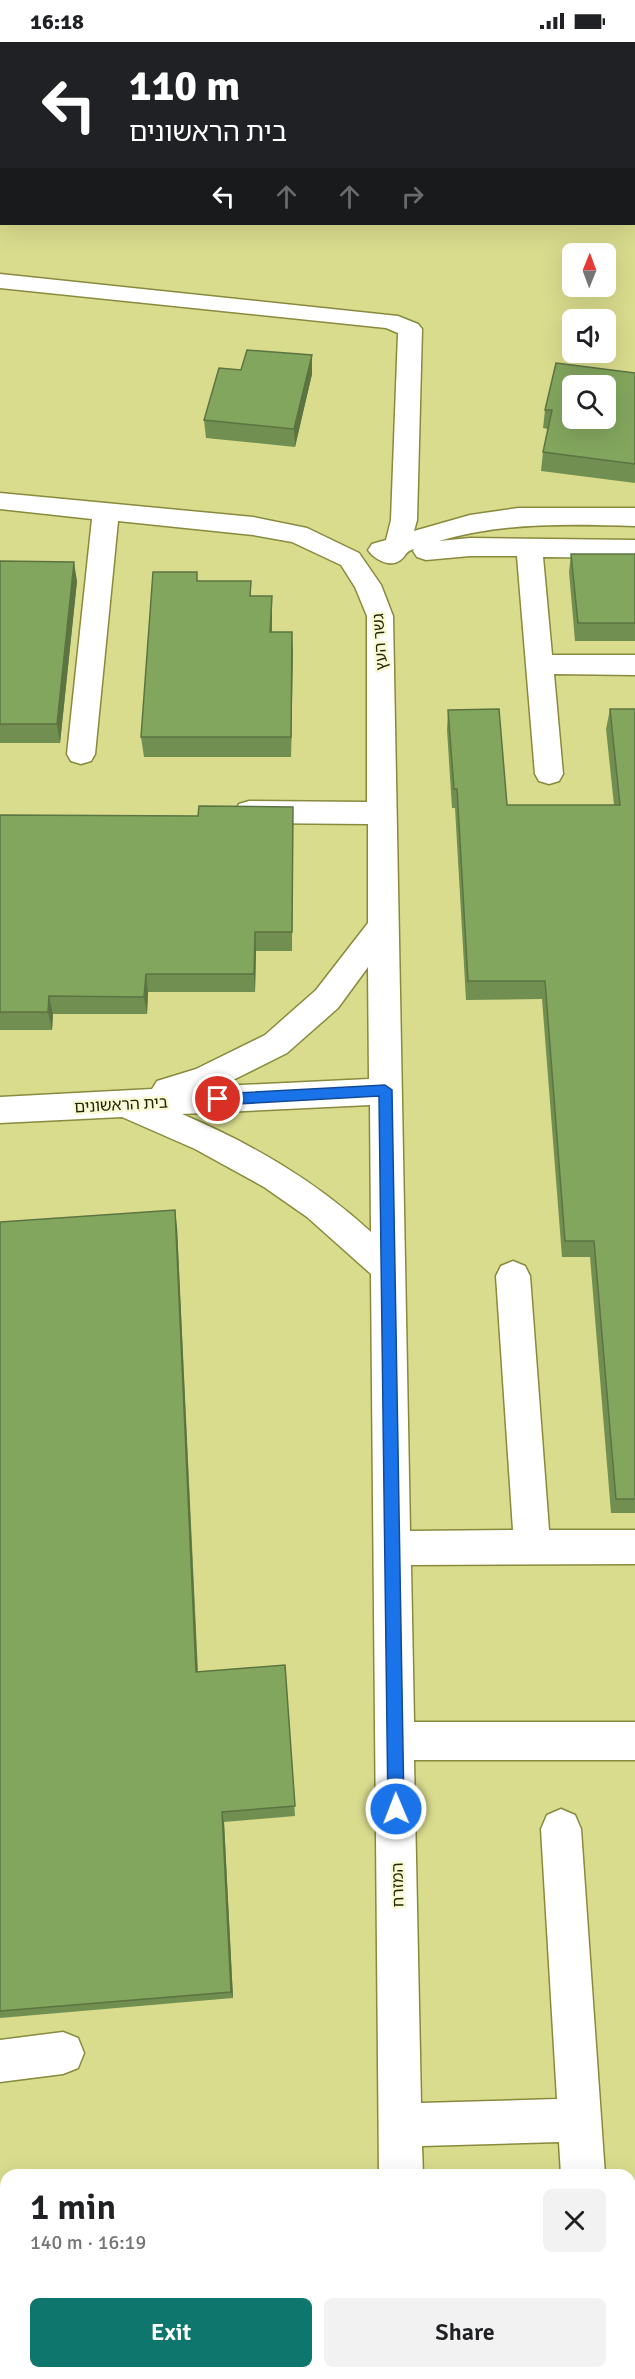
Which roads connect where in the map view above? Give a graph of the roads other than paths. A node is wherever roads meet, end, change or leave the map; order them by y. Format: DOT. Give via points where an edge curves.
graph roads {
  1 [pos="0,281"];
  2 [pos="0,501"];
  3 [pos="106,512"];
  4 [pos="635,517"];
  5 [pos="529,548"];
  6 [pos="635,549"];
  7 [pos="393,550"];
  8 [pos="350,559"];
  9 [pos="539,664"];
  10 [pos="635,664"];
  11 [pos="81,754"];
  12 [pos="549,774"];
  13 [pos="222,812"];
  14 [pos="382,813"];
  15 [pos="382,926"];
  16 [pos="385,1090"];
  17 [pos="123,1104"];
  18 [pos="0,1110"];
  19 [pos="388,1268"];
  20 [pos="513,1276"];
  21 [pos="635,1546"];
  22 [pos="392,1548"];
  23 [pos="532,1548"];
  24 [pos="395,1741"];
  25 [pos="635,1741"];
  26 [pos="561,1829"];
  27 [pos="63,2053"];
  28 [pos="0,2061"];
  29 [pos="580,2120"];
  30 [pos="400,2126"];
  31 [pos="401,2169"];
  32 [pos="583,2169"];
  1 -- 7 [label="street" via="390,321 410,330 404,520"];
  2 -- 3 [label="street, גשר העץ"];
  3 -- 8 [label="street, גשר העץ" via="298,534"];
  3 -- 11 [label="street"];
  4 -- 7 [label="street" via="501,518 470,524"];
  5 -- 6 [label="street"];
  5 -- 7 [label="street"];
  5 -- 9 [label="street"];
  7 -- 8 [label="street"];
  8 -- 14 [label="street, גשר העץ" via="368,585 380,616"];
  9 -- 10 [label="street"];
  9 -- 12 [label="street"];
  13 -- 14 [label="street"];
  14 -- 15 [label="street, גשר העץ"];
  15 -- 16 [label="street, גשר העץ"];
  15 -- 17 [label="street" via="327,999 276,1044 204,1079"];
  16 -- 17 [label="street, בית הראשונים"];
  16 -- 19 [label="street, המזרח"];
  17 -- 18 [label="street, בית הראשונים"];
  17 -- 19 [label="street" via="208,1139 258,1166 318,1206"];
  19 -- 22 [label="street, המזרח"];
  20 -- 23 [label="street"];
  21 -- 23 [label="street"];
  22 -- 23 [label="street"];
  22 -- 24 [label="street, המזרח"];
  24 -- 25 [label="street"];
  24 -- 30 [label="street, המזרח"];
  26 -- 29 [label="street"];
  27 -- 28 [label="street"];
  29 -- 30 [label="street"];
  29 -- 32 [label="street"];
  30 -- 31 [label="street, המזרח"];
}
